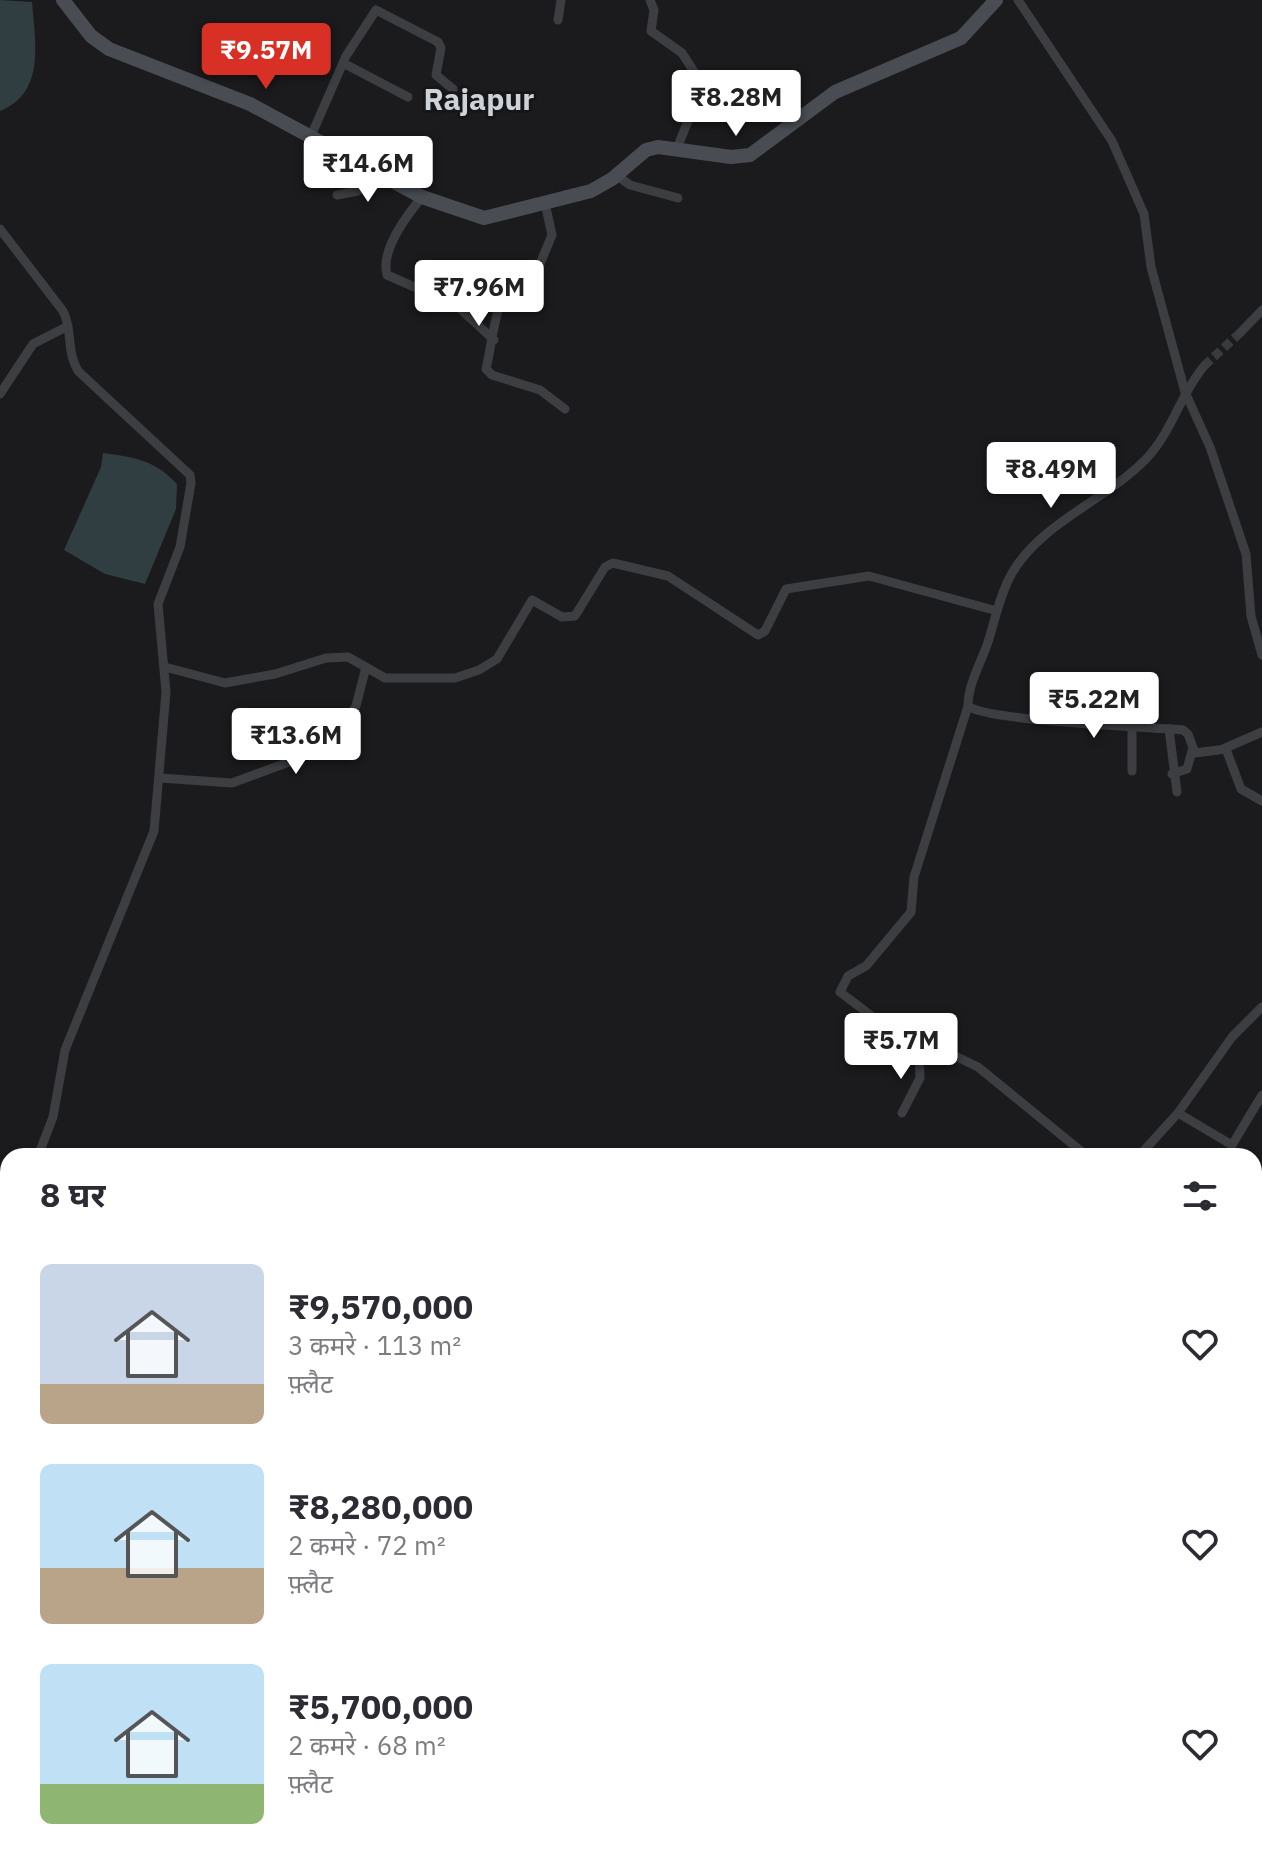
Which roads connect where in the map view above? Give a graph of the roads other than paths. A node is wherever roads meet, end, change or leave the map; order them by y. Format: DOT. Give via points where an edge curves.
graph roads {
  1 [pos="63,0"];
  2 [pos="561,0"];
  3 [pos="650,0"];
  4 [pos="996,0"];
  5 [pos="1018,0"];
  6 [pos="558,20"];
  7 [pos="343,63"];
  8 [pos="453,89"];
  9 [pos="408,97"];
  10 [pos="311,136"];
  11 [pos="677,148"];
  12 [pos="376,172"];
  13 [pos="616,175"];
  14 [pos="337,195"];
  15 [pos="422,197"];
  16 [pos="678,198"];
  17 [pos="545,203"];
  18 [pos="0,229"];
  19 [pos="1262,310"];
  20 [pos="68,326"];
  21 [pos="1240,333"];
  22 [pos="494,340"];
  23 [pos="1204,366"];
  24 [pos="1185,392"];
  25 [pos="0,394"];
  26 [pos="565,409"];
  27 [pos="997,611"];
  28 [pos="1262,655"];
  29 [pos="165,667"];
  30 [pos="366,667"];
  31 [pos="968,702"];
  32 [pos="1132,726"];
  33 [pos="1169,729"];
  34 [pos="1262,732"];
  35 [pos="1223,749"];
  36 [pos="1192,751"];
  37 [pos="1132,771"];
  38 [pos="1172,774"];
  39 [pos="160,778"];
  40 [pos="1177,792"];
  41 [pos="1262,801"];
  42 [pos="1262,1007"];
  43 [pos="919,1052"];
  44 [pos="1262,1095"];
  45 [pos="902,1113"];
  46 [pos="1178,1113"];
  47 [pos="41,1148"];
  48 [pos="1077,1148"];
  49 [pos="1146,1148"];
  1 -- 10 [label="street" via="91,36 109,49 250,104"];
  2 -- 6 [label="street"];
  3 -- 11 [label="street" via="651,31 682,53 698,78 695,104"];
  4 -- 11 [label="street" via="961,38 843,88 758,151 731,157"];
  5 -- 24 [label="street" via="1082,94 1129,177 1149,227 1151,267"];
  7 -- 8 [label="street" via="379,9 438,42 436,75"];
  7 -- 9 [label="street"];
  7 -- 10 [label="street"];
  10 -- 12 [label="street"];
  11 -- 13 [label="street" via="646,150"];
  12 -- 14 [label="street" via="358,191"];
  12 -- 15 [label="street"];
  13 -- 16 [label="street" via="630,185"];
  13 -- 17 [label="street" via="591,191"];
  15 -- 17 [label="street" via="484,218"];
  15 -- 22 [label="street" via="398,233 387,275 456,305"];
  17 -- 22 [label="street" via="553,229 547,252 530,288 510,285 505,291 497,307"];
  18 -- 20 [label="street" via="63,311"];
  19 -- 21 [label="street"];
  20 -- 25 [label="street" via="22,355"];
  20 -- 29 [label="street" via="71,359 87,383 190,475 180,547 159,596"];
  22 -- 26 [label="street" via="488,374 531,386"];
  23 -- 24 [label="street"];
  24 -- 27 [label="street" via="1145,460 1030,550 1011,575"];
  24 -- 28 [label="street" via="1210,447 1246,554 1251,616"];
  27 -- 30 [label="street" via="859,575 786,589 758,635 668,576 613,563 602,571 575,616 562,617 537,600 529,603 504,651 479,670 455,678 410,681 379,676"];
  27 -- 31 [label="street"];
  29 -- 30 [label="street" via="219,683 326,658 353,658"];
  29 -- 39 [label="street"];
  30 -- 39 [label="street" via="356,706 346,721 289,762 232,783"];
  31 -- 32 [label="street" via="1020,717"];
  31 -- 43 [label="street" via="914,877 911,912 840,990"];
  32 -- 33 [label="street"];
  32 -- 37 [label="street"];
  33 -- 36 [label="street" via="1186,732"];
  33 -- 38 [label="street"];
  34 -- 35 [label="street"];
  35 -- 36 [label="street"];
  35 -- 41 [label="street" via="1244,792"];
  36 -- 38 [label="street" via="1187,769"];
  38 -- 40 [label="street"];
  39 -- 47 [label="street" via="152,838 65,1050 53,1117"];
  42 -- 46 [label="street" via="1232,1037"];
  43 -- 45 [label="street" via="920,1078"];
  43 -- 48 [label="street" via="951,1054 978,1067"];
  44 -- 46 [label="street" via="1232,1145"];
  46 -- 49 [label="street"];
}
